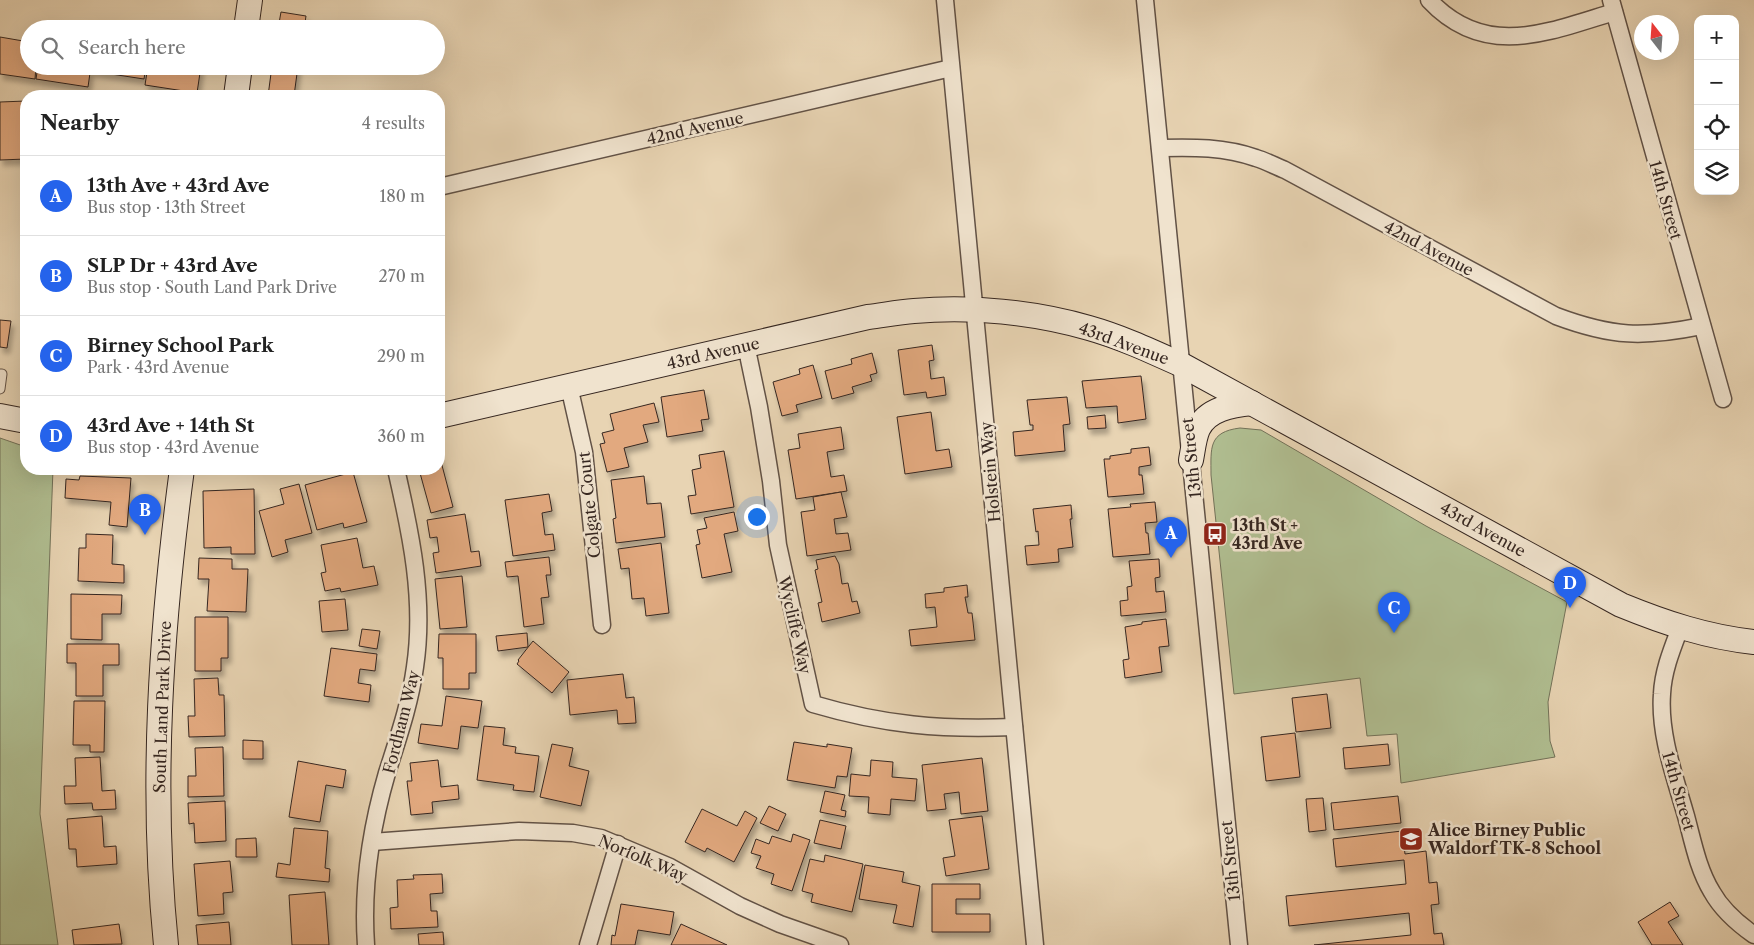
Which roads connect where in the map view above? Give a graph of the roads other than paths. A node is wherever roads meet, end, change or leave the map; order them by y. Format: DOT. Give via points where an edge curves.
graph roads {
  1 [pos="250,0"];
  2 [pos="945,0"];
  3 [pos="1145,0"];
  4 [pos="1429,0"];
  5 [pos="1612,6"];
  6 [pos="247,20"];
  7 [pos="951,68"];
  8 [pos="239,75"];
  9 [pos="237,90"];
  10 [pos="1160,148"];
  11 [pos="445,186"];
  12 [pos="974,310"];
  13 [pos="1702,326"];
  14 [pos="746,345"];
  15 [pos="1182,365"];
  16 [pos="0,374"];
  17 [pos="569,386"];
  18 [pos="0,389"];
  19 [pos="1723,399"];
  20 [pos="1252,403"];
  21 [pos="445,415"];
  22 [pos="0,416"];
  23 [pos="20,420"];
  24 [pos="1191,460"];
  25 [pos="181,475"];
  26 [pos="397,475"];
  27 [pos="602,625"];
  28 [pos="1680,628"];
  29 [pos="1754,642"];
  30 [pos="1014,727"];
  31 [pos="372,842"];
  32 [pos="618,844"];
  33 [pos="1754,935"];
  34 [pos="166,945"];
  35 [pos="366,945"];
  36 [pos="588,945"];
  37 [pos="840,945"];
  38 [pos="1035,945"];
  39 [pos="1239,945"];
  1 -- 6 [label="street"];
  2 -- 7 [label="street, Holstein Way"];
  3 -- 10 [label="street, 13th Street"];
  4 -- 5 [label="street" via="1451,19 1470,28 1506,37 1547,33"];
  5 -- 13 [label="street, 14th Street"];
  7 -- 11 [label="street, 42nd Avenue"];
  7 -- 12 [label="street, Holstein Way"];
  8 -- 9 [label="street"];
  10 -- 13 [label="street, 42nd Avenue" via="1200,147 1228,151 1285,170 1556,316 1586,327 1642,335"];
  10 -- 15 [label="street, 13th Street"];
  12 -- 14 [label="street, 43rd Avenue" via="914,311 868,317"];
  12 -- 15 [label="street, 43rd Avenue" via="1021,314 1088,328 1129,341"];
  12 -- 30 [label="street, Holstein Way"];
  13 -- 19 [label="street, 14th Street"];
  14 -- 17 [label="street, 43rd Avenue"];
  14 -- 30 [label="street, Wycliffe Way" via="771,481 778,545 814,704 900,724 936,728"];
  15 -- 20 [label="street, 43rd Avenue"];
  15 -- 24 [label="street, 13th Street"];
  16 -- 18 [label="lane"];
  17 -- 21 [label="street, 43rd Avenue"];
  17 -- 27 [label="street, Colgate Court" via="584,452"];
  20 -- 24 [label="street" via="1224,408 1204,420 1198,430"];
  20 -- 28 [label="street, 43rd Avenue" via="1621,605"];
  22 -- 23 [label="street"];
  24 -- 39 [label="street, 13th Street"];
  25 -- 34 [label="street, South Land Park Drive" via="164,632 159,717 158,802"];
  26 -- 31 [label="street, Fordham Way" via="415,560 418,630 411,693 387,774"];
  28 -- 29 [label="street, 43rd Avenue"];
  28 -- 33 [label="street, 14th Street" via="1666,668 1662,693 1666,745 1702,871 1726,911"];
  30 -- 38 [label="street, Holstein Way"];
  31 -- 32 [label="street, Norfolk Way" via="545,831 600,838"];
  31 -- 35 [label="street, Fordham Way"];
  32 -- 36 [label="street"];
  32 -- 37 [label="street, Norfolk Way" via="670,866 780,924"];
}
